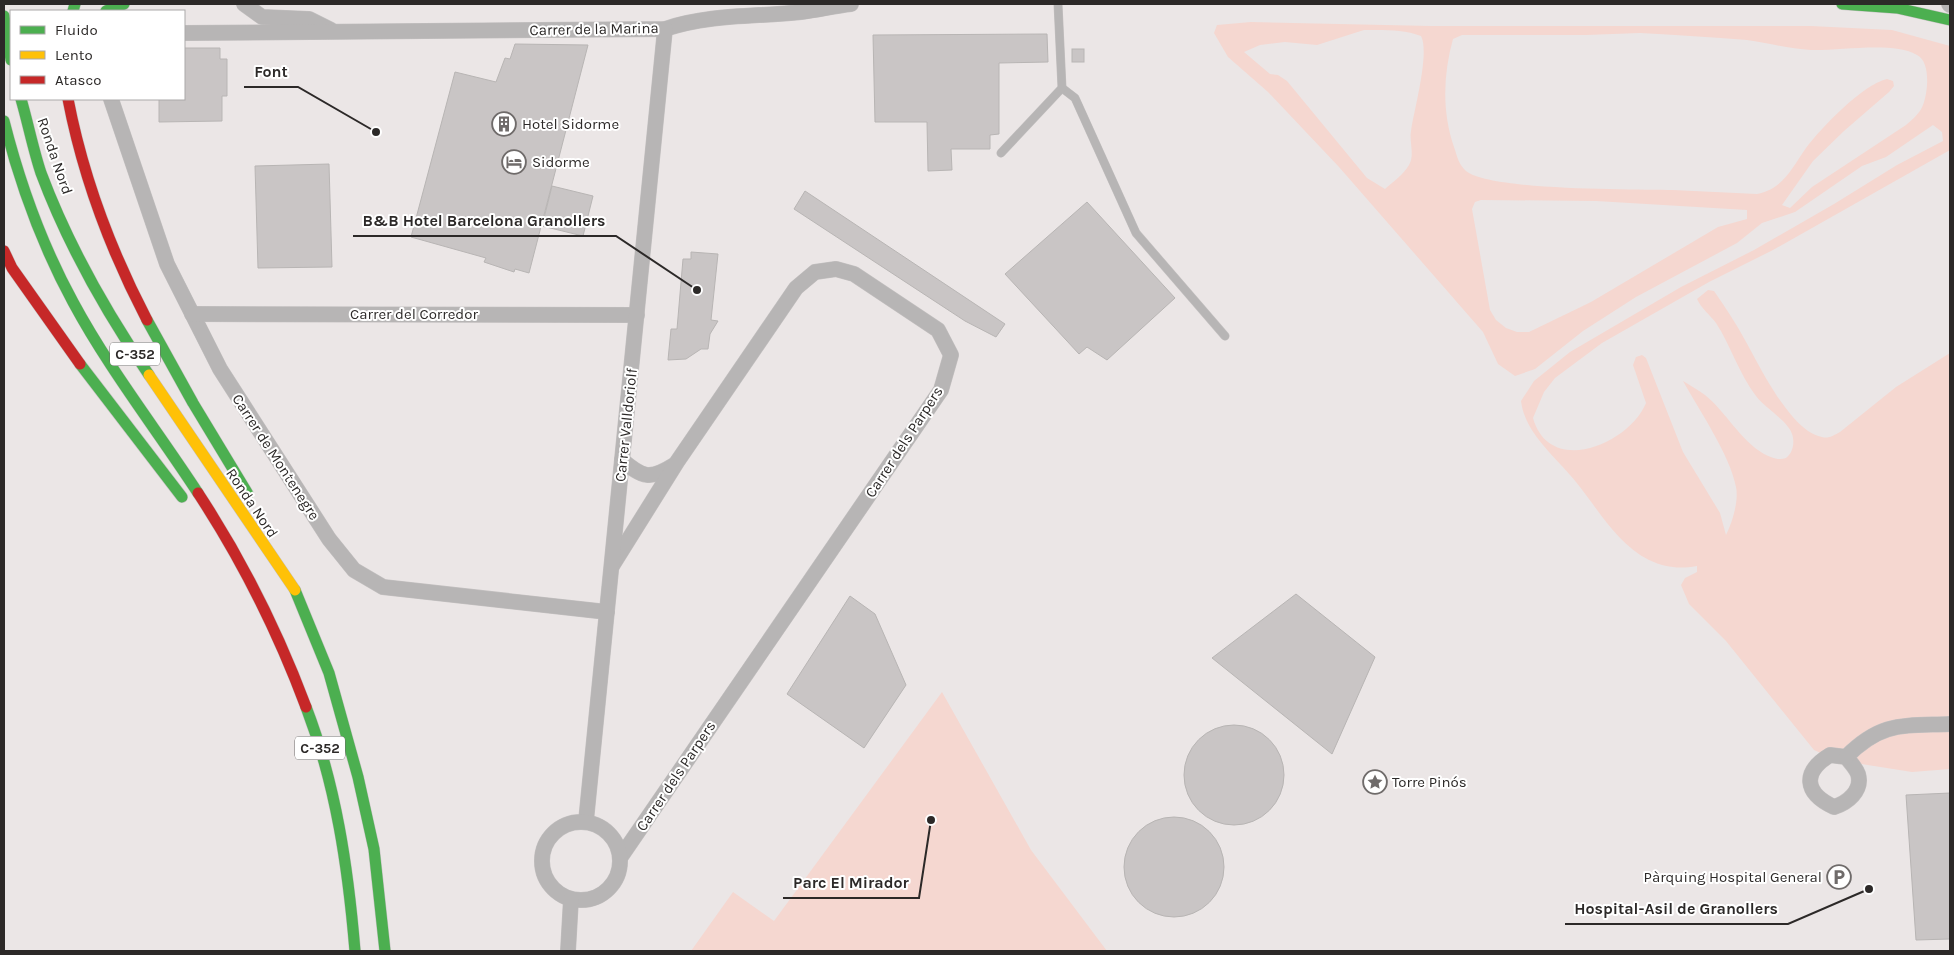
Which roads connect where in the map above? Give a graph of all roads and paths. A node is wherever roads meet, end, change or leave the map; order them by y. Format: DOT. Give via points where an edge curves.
graph roads {
  1 [pos="124,4"];
  2 [pos="244,4"];
  3 [pos="851,4"];
  4 [pos="1058,4"];
  5 [pos="1842,4"];
  6 [pos="1872,4"];
  7 [pos="109,10"];
  8 [pos="4,16"];
  9 [pos="1950,20"];
  10 [pos="665,28"];
  11 [pos="334,32"];
  12 [pos="185,33"];
  13 [pos="10,55"];
  14 [pos="1062,88"];
  15 [pos="21,100"];
  16 [pos="68,100"];
  17 [pos="111,100"];
  18 [pos="4,121"];
  19 [pos="1001,153"];
  20 [pos="4,251"];
  21 [pos="192,314"];
  22 [pos="636,315"];
  23 [pos="1225,336"];
  24 [pos="622,460"];
  25 [pos="677,462"];
  26 [pos="254,503"];
  27 [pos="189,505"];
  28 [pos="201,520"];
  29 [pos="266,528"];
  30 [pos="238,559"];
  31 [pos="612,566"];
  32 [pos="294,586"];
  33 [pos="607,612"];
  34 [pos="1950,724"];
  35 [pos="1846,757"];
  36 [pos="586,821"];
  37 [pos="620,858"];
  38 [pos="571,899"];
  39 [pos="356,951"];
  40 [pos="384,951"];
  41 [pos="568,951"];
  1 -- 7 [label="main road"];
  2 -- 11 [label="street, Carrer de la Marina" via="262,16 309,19"];
  3 -- 10 [label="street, Carrer de la Marina" via="802,12 688,21"];
  4 -- 14 [label="lane"];
  5 -- 6 [label="main road"];
  6 -- 9 [label="main road" via="1934,14"];
  8 -- 13 [label="main road"];
  10 -- 11 [label="street, Carrer de la Marina"];
  10 -- 22 [label="street, Carrer Valldoriolf"];
  11 -- 12 [label="street, Carrer de la Marina"];
  14 -- 19 [label="lane"];
  14 -- 23 [label="lane" via="1075,98 1136,233"];
  15 -- 32 [label="main road, Ronda Nord / C-352" via="41,172 67,233 108,314 260,542"];
  16 -- 26 [label="main road" via="87,178 142,310"];
  17 -- 21 [label="street, Carrer de Montenegre" via="167,264"];
  18 -- 30 [label="main road, C-352" via="14,165 49,254 87,327 187,476"];
  20 -- 27 [label="main road" via="12,268 62,340"];
  21 -- 22 [label="street, Carrer del Corredor"];
  21 -- 33 [label="street, Carrer de Montenegre" via="220,369 328,539 354,570 383,587"];
  22 -- 24 [label="street, Carrer Valldoriolf"];
  24 -- 25 [label="street, Carrer dels Parpers" via="636,472 647,475 658,474"];
  24 -- 31 [label="street, Carrer Valldoriolf"];
  25 -- 31 [label="street, Carrer dels Parpers"];
  25 -- 37 [label="street, Carrer dels Parpers" via="796,288 815,272 836,269 854,274 938,330 951,355 940,390"];
  28 -- 30 [label="main road"];
  29 -- 32 [label="main road"];
  30 -- 39 [label="main road, C-352" via="303,693 319,745 336,806"];
  31 -- 33 [label="street, Carrer Valldoriolf"];
  32 -- 40 [label="main road, Ronda Nord / C-352" via="329,673 358,777 374,849"];
  33 -- 36 [label="street, Carrer Valldoriolf"];
  34 -- 35 [label="street" via="1892,727 1868,738"];
  36 -- 37 [label="street" via="612,837"];
  36 -- 38 [label="street" via="563,826 552,835 542,857 543,871 549,884"];
  37 -- 38 [label="street" via="616,878 603,894 592,899"];
  38 -- 41 [label="street"];
}
